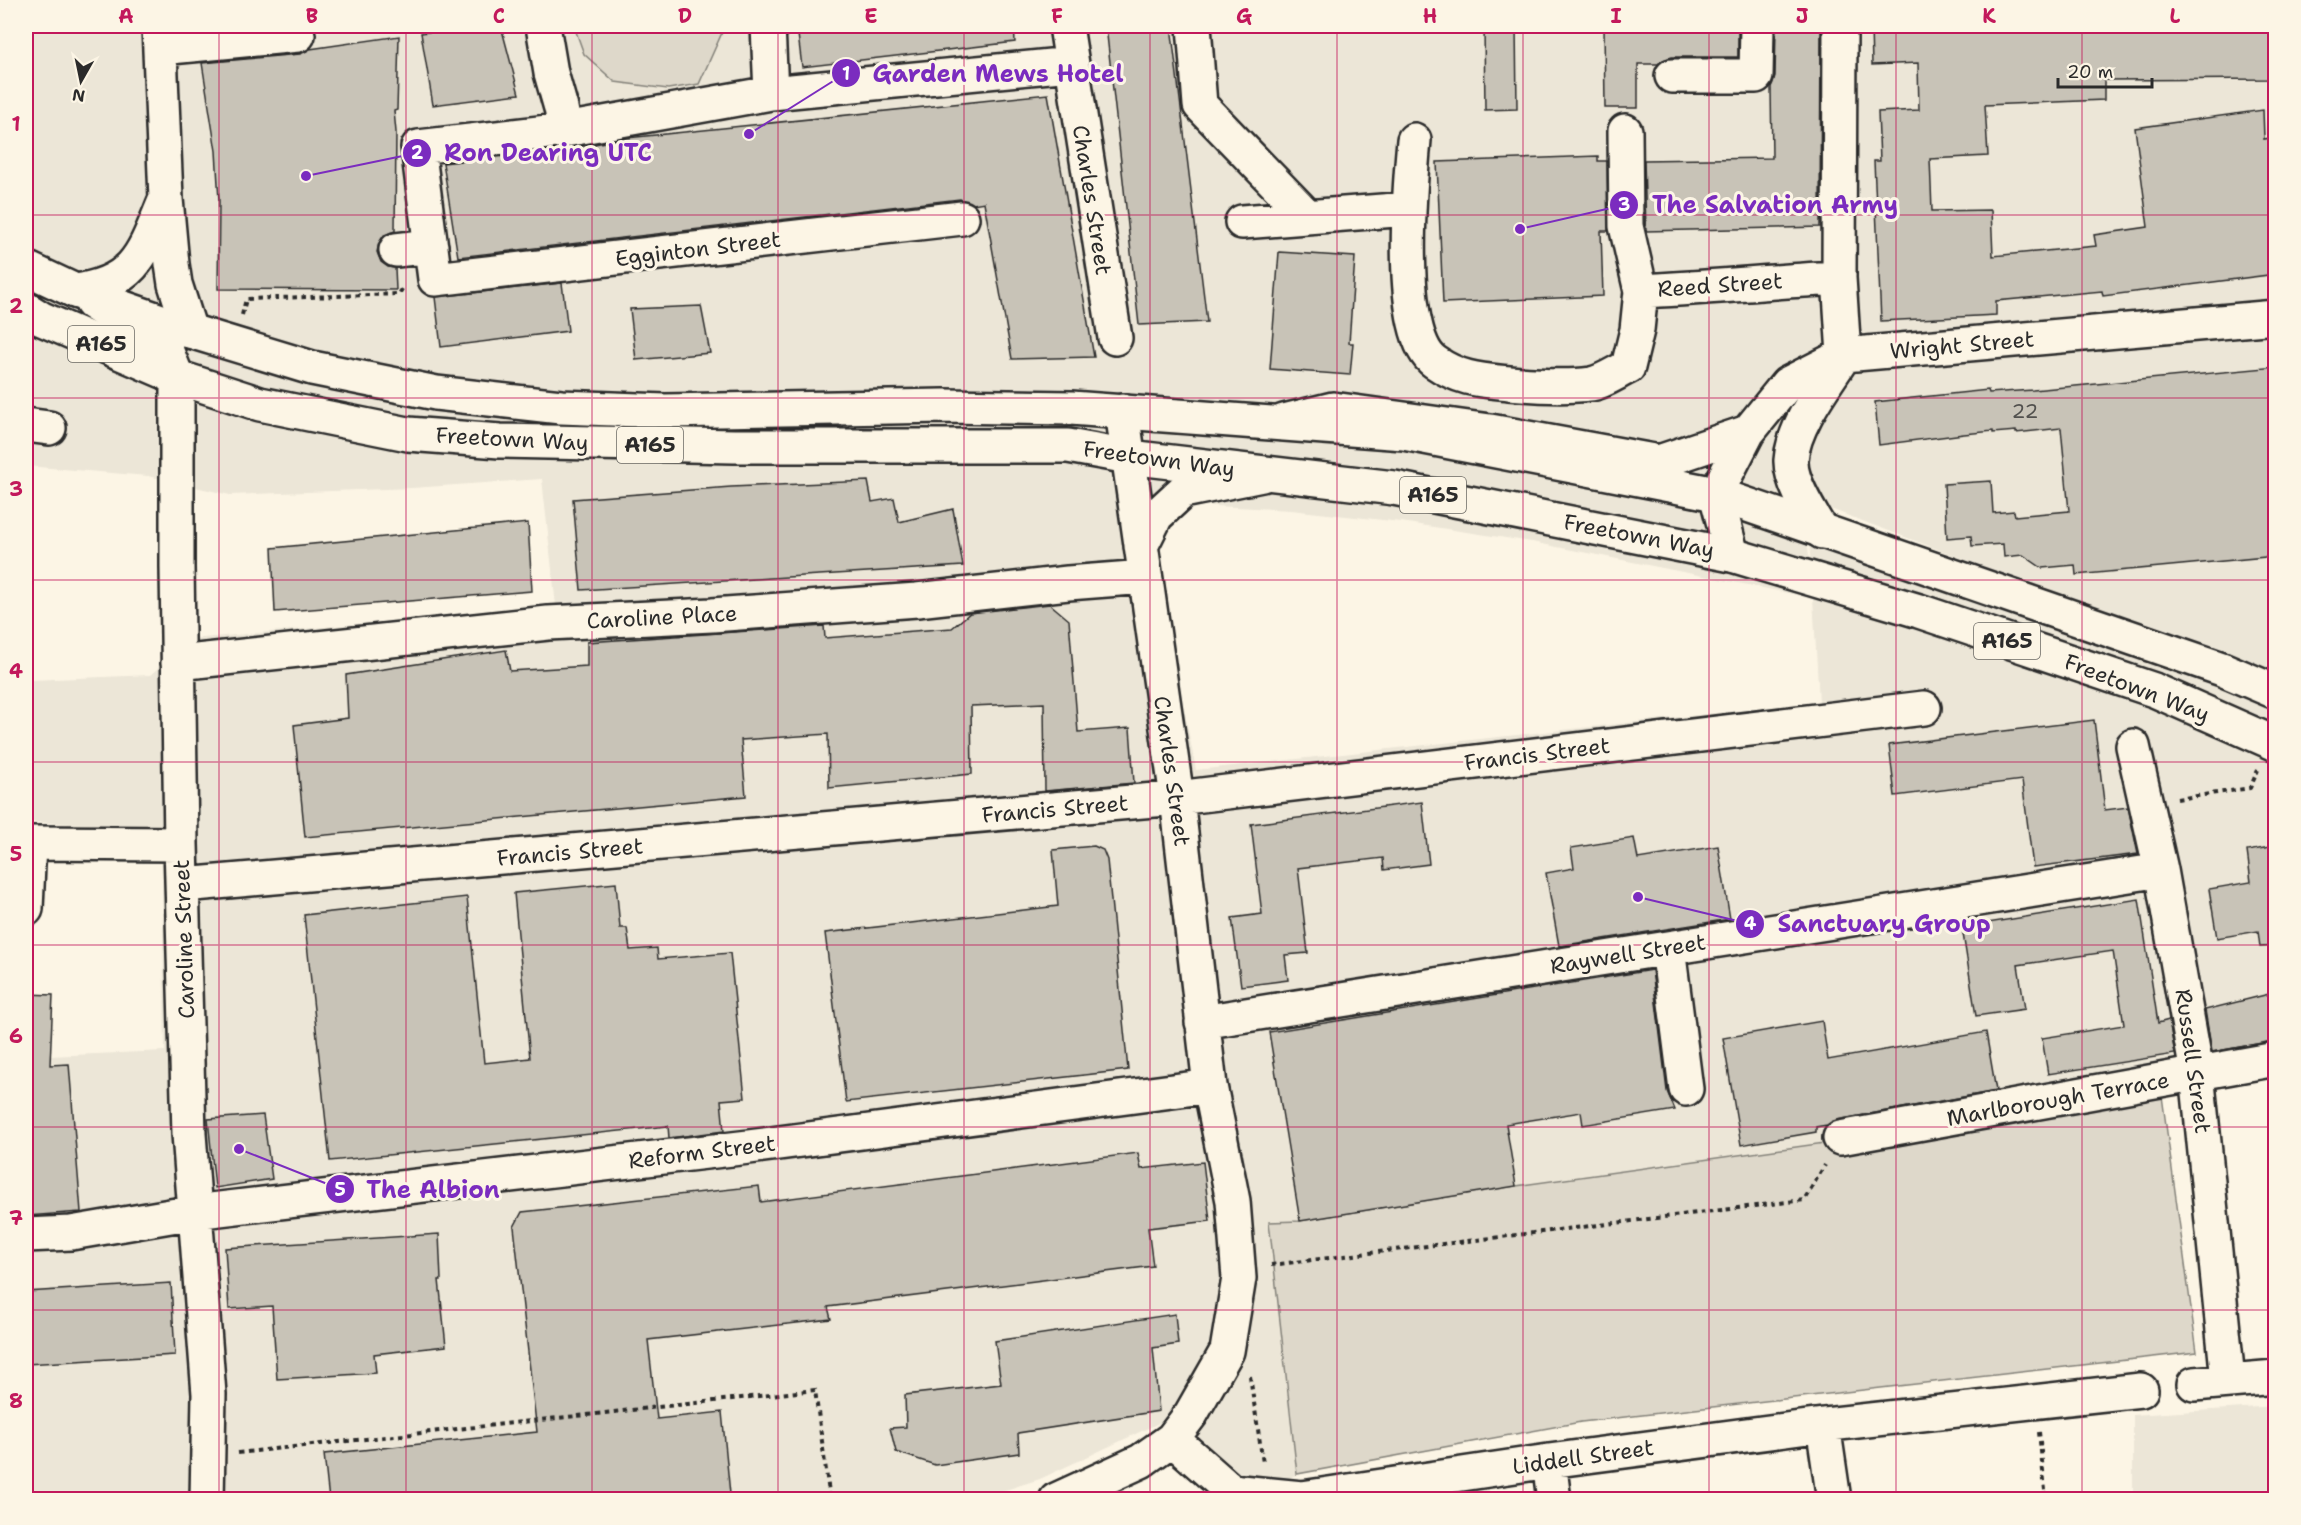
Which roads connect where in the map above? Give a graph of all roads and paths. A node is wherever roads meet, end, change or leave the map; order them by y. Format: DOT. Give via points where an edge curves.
graph roads {
  1 [pos="543,26"];
  2 [pos="768,26"];
  3 [pos="1066,26"];
  4 [pos="1194,26"];
  5 [pos="1757,26"];
  6 [pos="1840,26"];
  7 [pos="298,35"];
  8 [pos="160,37"];
  9 [pos="1071,64"];
  10 [pos="1672,76"];
  11 [pos="771,93"];
  12 [pos="565,130"];
  13 [pos="1625,131"];
  14 [pos="1414,140"];
  15 [pos="166,199"];
  16 [pos="1408,210"];
  17 [pos="1307,216"];
  18 [pos="962,219"];
  19 [pos="1242,222"];
  20 [pos="410,249"];
  21 [pos="26,268"];
  22 [pos="1839,278"];
  23 [pos="75,291"];
  24 [pos="1641,291"];
  25 [pos="26,309"];
  26 [pos="2276,317"];
  27 [pos="190,331"];
  28 [pos="1114,338"];
  29 [pos="234,343"];
  30 [pos="1844,355"];
  31 [pos="177,377"];
  32 [pos="1122,411"];
  33 [pos="1275,423"];
  34 [pos="1748,432"];
  35 [pos="1129,457"];
  36 [pos="1271,474"];
  37 [pos="1716,494"];
  38 [pos="1822,532"];
  39 [pos="1732,555"];
  40 [pos="1143,562"];
  41 [pos="178,663"];
  42 [pos="2276,692"];
  43 [pos="1924,708"];
  44 [pos="2273,742"];
  45 [pos="2133,746"];
  46 [pos="1177,798"];
  47 [pos="2146,803"];
  48 [pos="27,843"];
  49 [pos="181,844"];
  50 [pos="2161,870"];
  51 [pos="183,885"];
  52 [pos="26,909"];
  53 [pos="1668,948"];
  54 [pos="1202,1022"];
  55 [pos="2276,1059"];
  56 [pos="2198,1073"];
  57 [pos="1210,1086"];
  58 [pos="1686,1089"];
  59 [pos="1840,1138"];
  60 [pos="194,1212"];
  61 [pos="26,1235"];
  62 [pos="1238,1269"];
  63 [pos="1249,1369"];
  64 [pos="2276,1377"];
  65 [pos="2228,1380"];
  66 [pos="2194,1384"];
  67 [pos="2141,1390"];
  68 [pos="2025,1403"];
  69 [pos="1823,1425"];
  70 [pos="1172,1439"];
  71 [pos="208,1456"];
  72 [pos="1549,1461"];
  73 [pos="1268,1494"];
  74 [pos="207,1500"];
  75 [pos="830,1500"];
  76 [pos="1056,1500"];
  77 [pos="1554,1500"];
  78 [pos="1834,1500"];
  79 [pos="2046,1500"];
  1 -- 12 [label="main road"];
  2 -- 11 [label="main road"];
  3 -- 9 [label="main road, Charles Street"];
  4 -- 17 [label="main road" via="1200,105"];
  5 -- 10 [label="main road" via="1756,76"];
  6 -- 22 [label="main road"];
  7 -- 8 [label="main road"];
  8 -- 15 [label="main road"];
  9 -- 11 [label="main road"];
  9 -- 28 [label="main road, Charles Street"];
  11 -- 12 [label="main road"];
  12 -- 20 [label="main road" via="418,147"];
  13 -- 24 [label="main road" via="1626,226"];
  14 -- 16 [label="main road, Reed Street"];
  15 -- 23 [label="main road" via="134,265 117,280"];
  15 -- 27 [label="main road" via="175,284"];
  16 -- 17 [label="main road"];
  16 -- 24 [label="main road, Reed Street" via="1409,285 1417,333 1433,361 1463,378 1523,384 1592,384 1628,367"];
  17 -- 19 [label="main road"];
  18 -- 20 [label="main road, Egginton Street" via="435,279"];
  20 -- 29 [label="path" via="406,282 399,294 246,299"];
  21 -- 23 [label="main road, Freetown Way / A165"];
  22 -- 24 [label="main road, Reed Street"];
  22 -- 30 [label="main road"];
  23 -- 27 [label="main road, Freetown Way / A165"];
  23 -- 31 [label="main road" via="167,352"];
  25 -- 31 [label="main road, Freetown Way / A165"];
  26 -- 30 [label="main road, Wright Street"];
  27 -- 29 [label="main road, Freetown Way / A165"];
  29 -- 32 [label="main road, Freetown Way / A165" via="373,382 561,407 665,411 944,406"];
  30 -- 34 [label="main road, Wright Street" via="1787,384"];
  30 -- 38 [label="main road" via="1802,421 1791,461 1800,495"];
  31 -- 35 [label="main road, Freetown Way / A165" via="260,404 408,434 500,441 734,446 1068,446"];
  31 -- 41 [label="main road, Caroline Street"];
  32 -- 33 [label="main road, Freetown Way / A165"];
  32 -- 35 [label="main road, Charles Street"];
  33 -- 34 [label="main road" via="1333,409 1490,431 1659,462"];
  33 -- 37 [label="main road, Freetown Way / A165" via="1404,433"];
  34 -- 37 [label="main road, Wright Street"];
  35 -- 36 [label="main road, Freetown Way / A165"];
  35 -- 40 [label="main road, Charles Street"];
  36 -- 39 [label="main road, Freetown Way / A165" via="1394,488"];
  36 -- 40 [label="main road" via="1183,491 1156,516"];
  37 -- 38 [label="main road, Freetown Way / A165"];
  37 -- 39 [label="main road"];
  38 -- 42 [label="main road, Freetown Way / A165" via="2222,669"];
  39 -- 44 [label="main road, Freetown Way / A165" via="1919,611 2154,690"];
  40 -- 41 [label="main road, Caroline Place" via="1068,583 917,600 548,623"];
  40 -- 46 [label="main road, Charles Street"];
  41 -- 49 [label="main road, Caroline Street"];
  43 -- 46 [label="main road, Francis Street"];
  44 -- 47 [label="path" via="2250,788"];
  45 -- 47 [label="main road, Russell Street"];
  46 -- 51 [label="main road, Francis Street"];
  46 -- 54 [label="main road, Charles Street"];
  47 -- 50 [label="main road, Russell Street"];
  48 -- 49 [label="main road"];
  48 -- 52 [label="main road"];
  49 -- 51 [label="main road, Caroline Street"];
  50 -- 53 [label="main road, Raywell Street"];
  50 -- 56 [label="main road, Russell Street"];
  51 -- 60 [label="main road, Caroline Street"];
  53 -- 54 [label="main road, Raywell Street"];
  53 -- 58 [label="main road"];
  54 -- 57 [label="main road, Charles Street"];
  55 -- 56 [label="main road, Marlborough Terrace"];
  56 -- 59 [label="main road, Marlborough Terrace"];
  56 -- 65 [label="main road, Russell Street"];
  57 -- 60 [label="main road, Reform Street" via="749,1147"];
  57 -- 62 [label="main road, Charles Street" via="1233,1201"];
  59 -- 62 [label="path" via="1804,1200"];
  60 -- 61 [label="main road, Reform Street" via="71,1233"];
  60 -- 71 [label="main road, Caroline Street" via="208,1394"];
  62 -- 70 [label="main road, Charles Street" via="1227,1351"];
  63 -- 73 [label="path"];
  64 -- 65 [label="main road"];
  65 -- 66 [label="main road"];
  67 -- 68 [label="main road, Liddell Street"];
  68 -- 69 [label="main road, Liddell Street"];
  68 -- 79 [label="path"];
  69 -- 72 [label="main road, Liddell Street"];
  69 -- 78 [label="main road"];
  70 -- 73 [label="main road, Liddell Street" via="1231,1491"];
  70 -- 76 [label="main road, Charles Street" via="1141,1461"];
  71 -- 74 [label="main road, Caroline Street"];
  71 -- 75 [label="path" via="815,1390"];
  72 -- 73 [label="main road, Liddell Street" via="1302,1498"];
  72 -- 77 [label="main road"];
}
